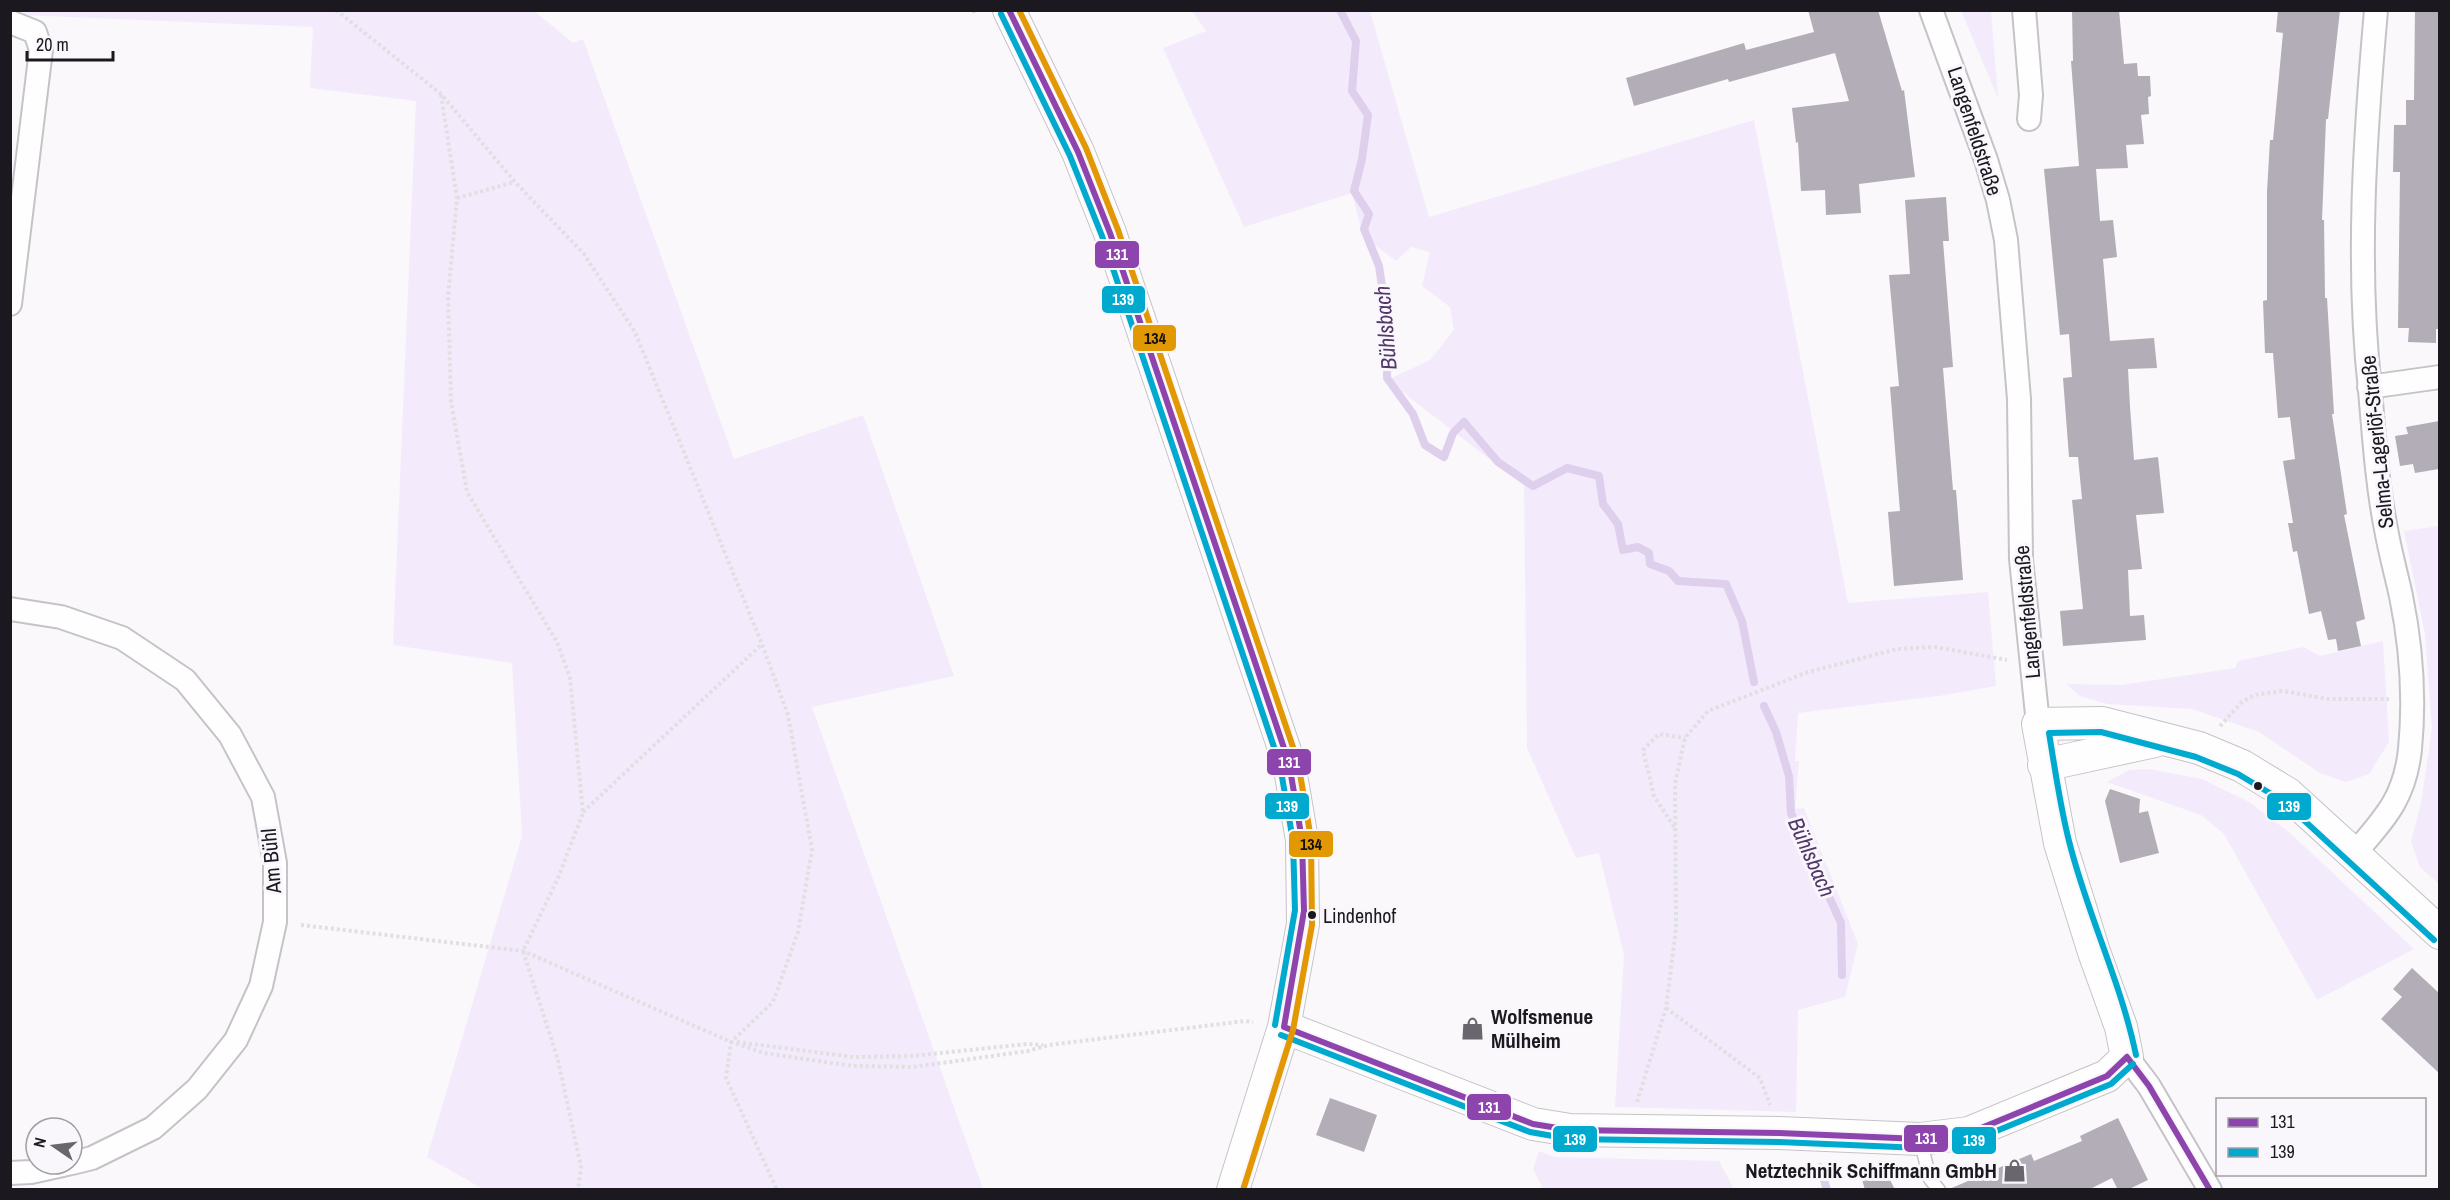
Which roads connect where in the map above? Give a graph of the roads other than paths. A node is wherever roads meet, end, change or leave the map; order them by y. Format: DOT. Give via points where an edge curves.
graph roads {
  1 [pos="1009,10"];
  2 [pos="1931,10"];
  3 [pos="2024,10"];
  4 [pos="2376,10"];
  5 [pos="12,19"];
  6 [pos="2029,119"];
  7 [pos="10,304"];
  8 [pos="2439,377"];
  9 [pos="2369,387"];
  10 [pos="10,609"];
  11 [pos="2038,724"];
  12 [pos="2161,740"];
  13 [pos="2044,765"];
  14 [pos="2354,854"];
  15 [pos="2439,933"];
  16 [pos="1284,1027"];
  17 [pos="2127,1058"];
  18 [pos="1920,1139"];
  19 [pos="84,1160"];
  20 [pos="1233,1190"];
  21 [pos="1939,1190"];
  22 [pos="2210,1190"];
  1 -- 16 [label="street" via="1078,152 1110,233 1289,763 1302,840 1304,911"];
  2 -- 11 [label="street, Langenfeldstraße" via="1986,160 2006,240 2019,399 2021,559"];
  3 -- 6 [label="street" via="2031,95"];
  4 -- 9 [label="street, Selma-Lagerlöf-Straße" via="2364,149"];
  5 -- 7 [label="street" via="35,32 41,50"];
  8 -- 9 [label="street"];
  9 -- 14 [label="street, Selma-Lagerlöf-Straße" via="2385,528 2410,650 2412,699 2406,776 2393,808"];
  10 -- 19 [label="street, Am Bühl" via="61,617 122,638 185,680 230,735 263,797 275,863 275,922 261,986 236,1040 198,1089 153,1128"];
  11 -- 12 [label="street" via="2102,723"];
  11 -- 13 [label="street, Langenfeldstraße"];
  12 -- 13 [label="street"];
  12 -- 14 [label="street" via="2199,748 2242,766 2288,794"];
  13 -- 17 [label="street, Langenfeldstraße" via="2061,843 2121,1027"];
  14 -- 15 [label="street"];
  16 -- 18 [label="street" via="1533,1124 1570,1130"];
  16 -- 20 [label="street"];
  17 -- 18 [label="street" via="2107,1076 1969,1133"];
  17 -- 22 [label="street, Langenfeldstraße" via="2149,1086"];
  18 -- 21 [label="lane" via="1930,1179"];
}
